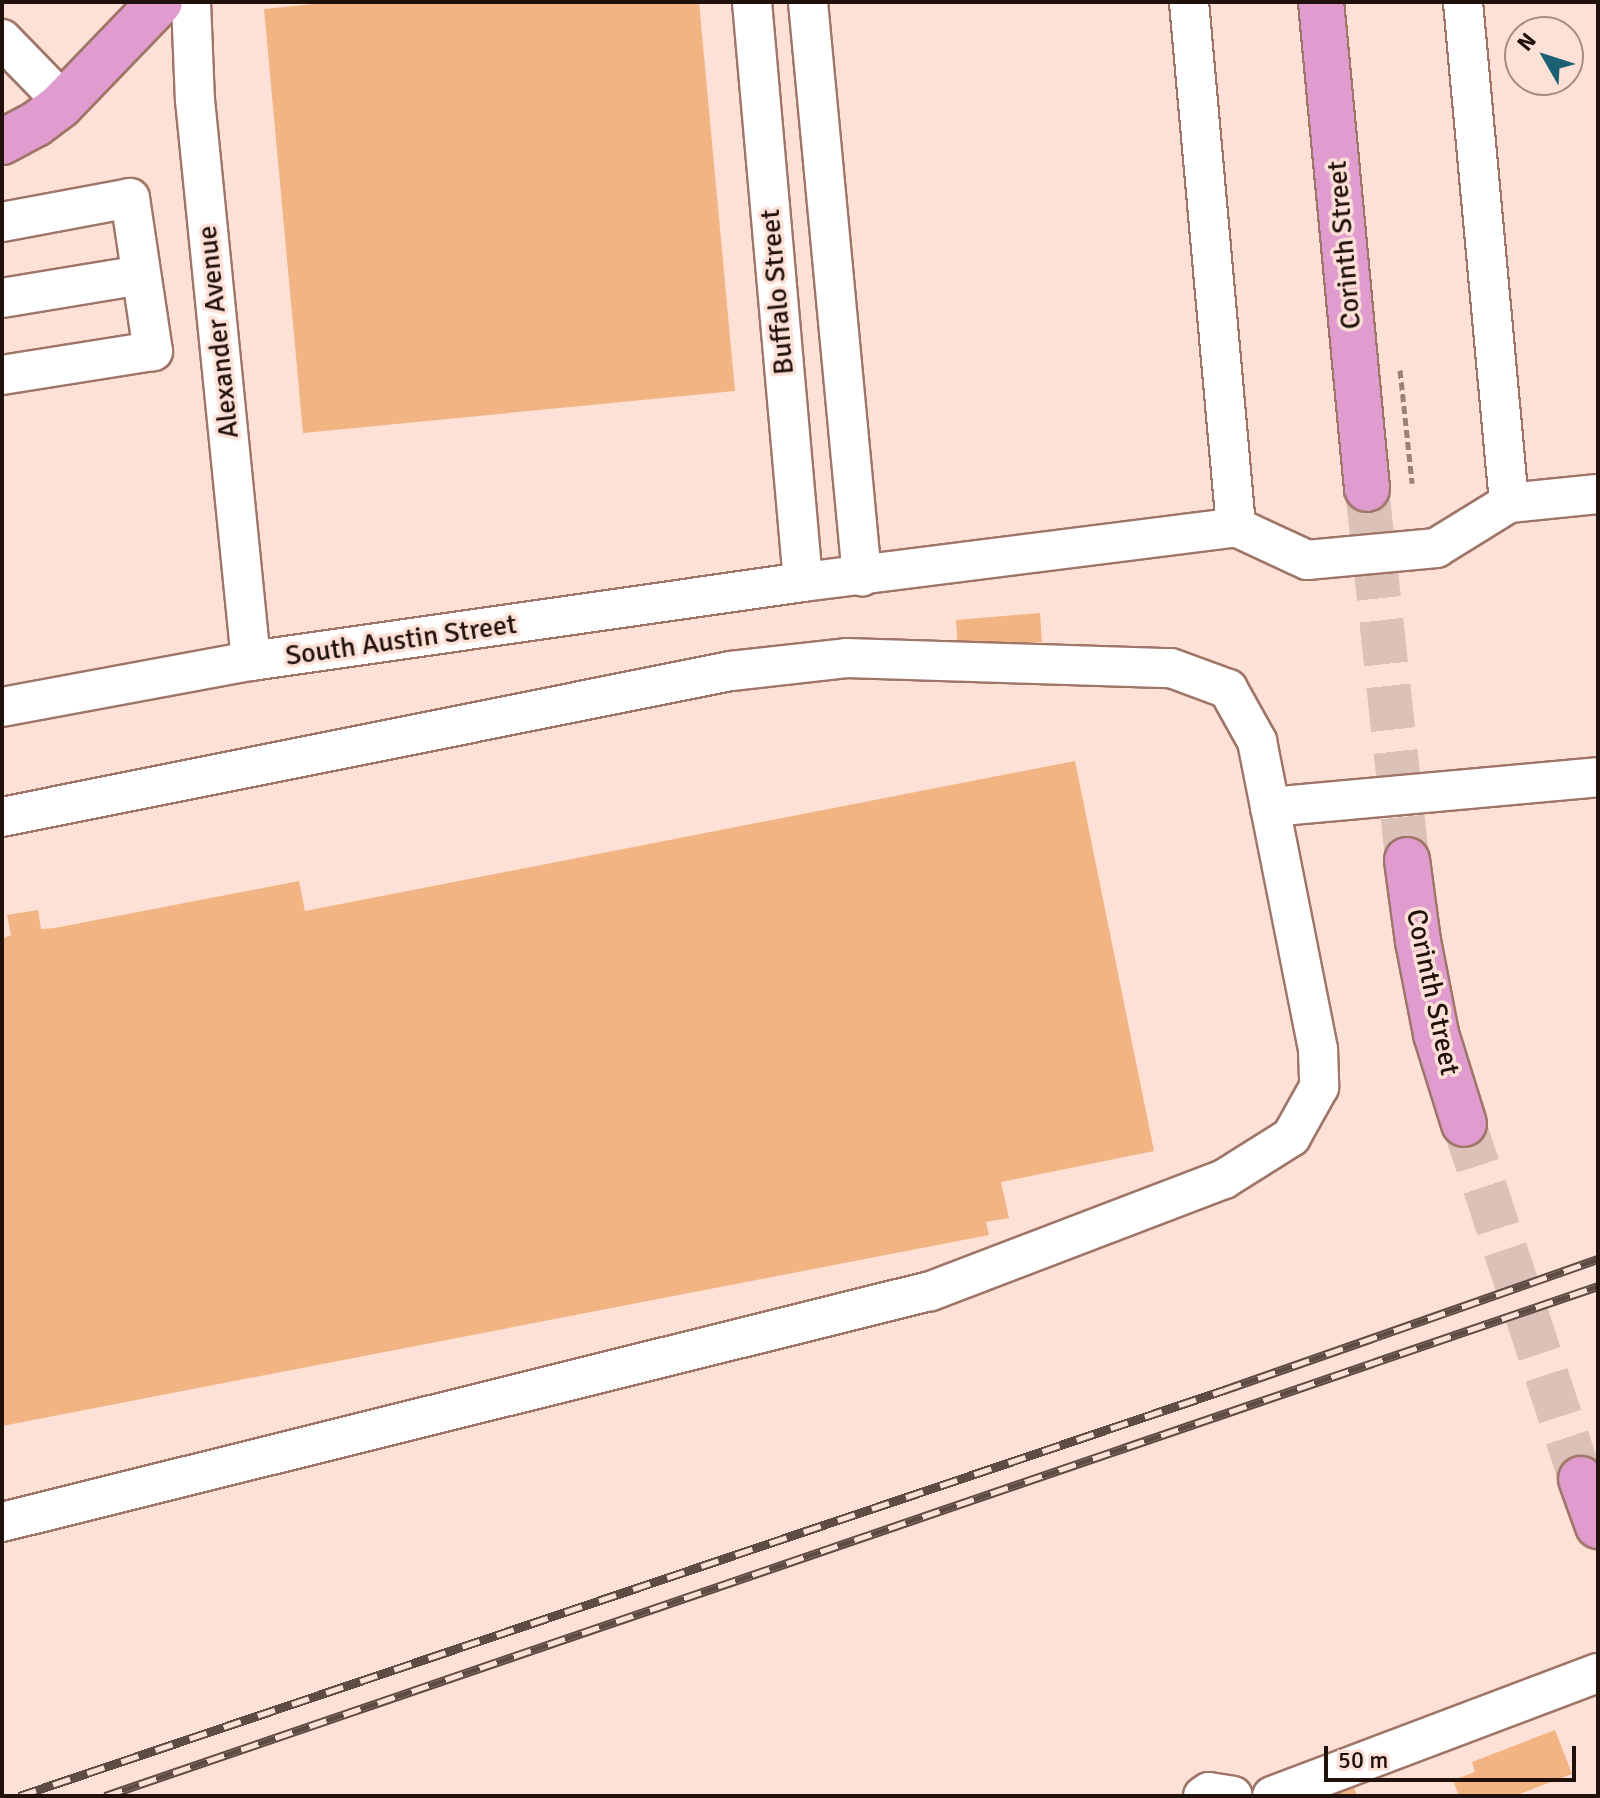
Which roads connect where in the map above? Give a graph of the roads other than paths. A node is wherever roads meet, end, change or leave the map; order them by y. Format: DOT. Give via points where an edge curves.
graph roads {
  1 [pos="160,2"];
  2 [pos="191,2"];
  3 [pos="752,2"];
  4 [pos="808,2"];
  5 [pos="1189,2"];
  6 [pos="1321,2"];
  7 [pos="1463,2"];
  8 [pos="2,39"];
  9 [pos="63,102"];
  10 [pos="2,142"];
  11 [pos="2,222"];
  12 [pos="141,275"];
  13 [pos="2,298"];
  14 [pos="2,375"];
  15 [pos="1367,489"];
  16 [pos="1598,494"];
  17 [pos="1509,503"];
  18 [pos="1236,527"];
  19 [pos="862,576"];
  20 [pos="803,582"];
  21 [pos="251,661"];
  22 [pos="2,707"];
  23 [pos="1598,777"];
  24 [pos="1270,807"];
  25 [pos="2,817"];
  26 [pos="1407,860"];
  27 [pos="1464,1124"];
  28 [pos="1581,1479"];
  29 [pos="2,1522"];
  30 [pos="1598,1526"];
  31 [pos="1598,1673"];
  32 [pos="1203,1796"];
  33 [pos="1233,1796"];
  34 [pos="1272,1796"];
  1 -- 9 [label="main road"];
  2 -- 21 [label="street, Alexander Avenue" via="195,100"];
  3 -- 20 [label="street, Buffalo Street"];
  4 -- 19 [label="street"];
  5 -- 18 [label="street"];
  6 -- 15 [label="main road, Corinth Street"];
  7 -- 17 [label="street"];
  8 -- 9 [label="street"];
  9 -- 10 [label="main road"];
  11 -- 12 [label="street" via="130,198"];
  12 -- 13 [label="street"];
  12 -- 14 [label="street" via="153,351"];
  16 -- 17 [label="street"];
  17 -- 18 [label="street" via="1436,548 1321,559 1307,560"];
  18 -- 19 [label="street, South Austin Street"];
  19 -- 20 [label="street, South Austin Street"];
  20 -- 21 [label="street, South Austin Street"];
  21 -- 22 [label="street, South Austin Street"];
  23 -- 24 [label="street"];
  24 -- 25 [label="street" via="1257,741 1228,689 1171,668 846,658 731,671"];
  24 -- 29 [label="street" via="1318,1050 1319,1087 1291,1137 1224,1179 930,1291"];
  26 -- 27 [label="main road, Corinth Street" via="1436,1034"];
  28 -- 30 [label="main road"];
  31 -- 34 [label="street"];
  32 -- 33 [label="street"];
}
